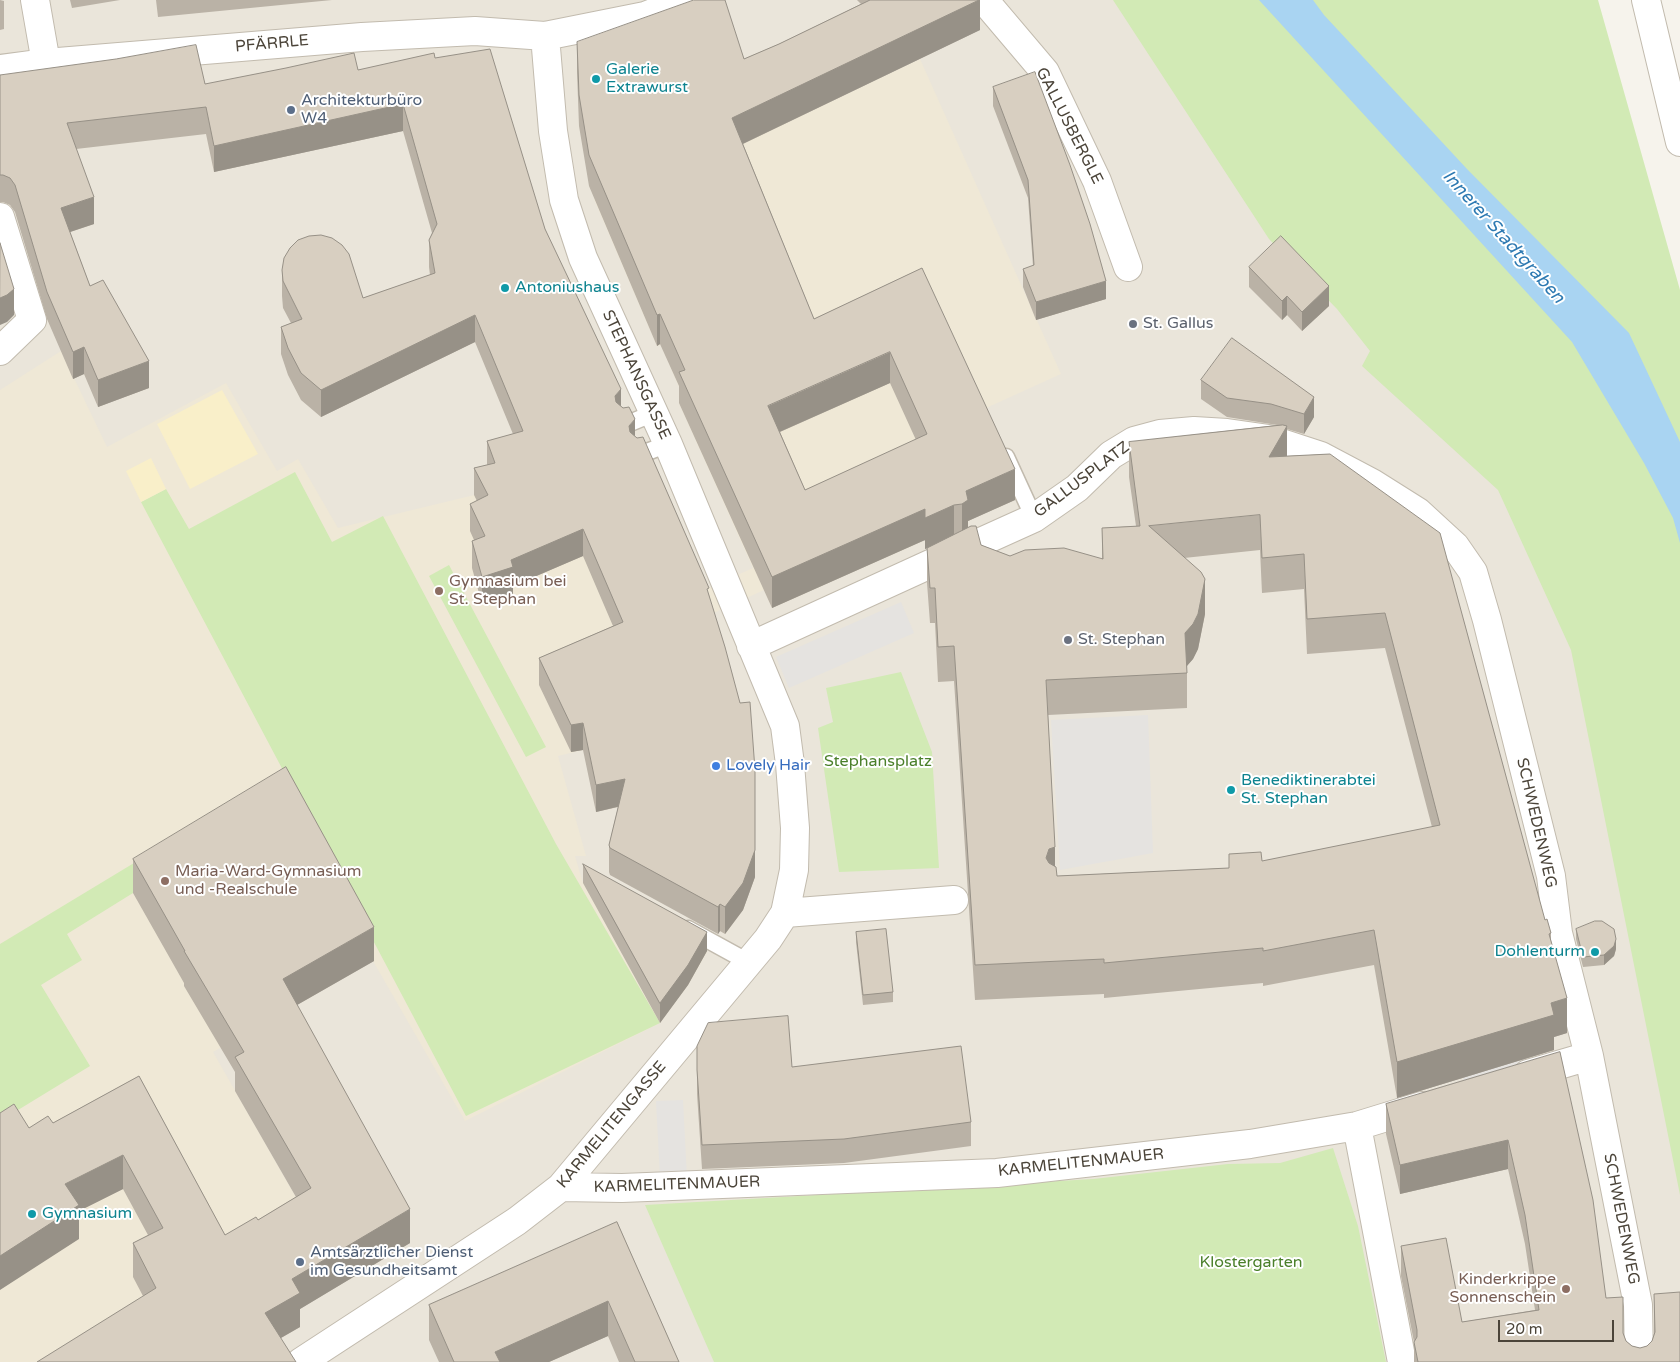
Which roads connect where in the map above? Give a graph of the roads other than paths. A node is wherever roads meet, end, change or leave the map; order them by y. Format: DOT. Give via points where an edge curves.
graph roads {
  1 [pos="35,0"];
  2 [pos="686,0"];
  3 [pos="984,0"];
  4 [pos="1646,0"];
  5 [pos="545,36"];
  6 [pos="46,63"];
  7 [pos="0,69"];
  8 [pos="1680,142"];
  9 [pos="0,217"];
  10 [pos="1128,267"];
  11 [pos="0,351"];
  12 [pos="654,413"];
  13 [pos="625,425"];
  14 [pos="1227,433"];
  15 [pos="999,442"];
  16 [pos="668,444"];
  17 [pos="639,455"];
  18 [pos="1034,518"];
  19 [pos="751,646"];
  20 [pos="961,900"];
  21 [pos="785,912"];
  22 [pos="673,921"];
  23 [pos="750,962"];
  24 [pos="1589,1056"];
  25 [pos="1505,1081"];
  26 [pos="1450,1098"];
  27 [pos="1357,1126"];
  28 [pos="562,1187"];
  29 [pos="329,1354"];
  30 [pos="301,1362"];
  31 [pos="1402,1362"];
  32 [pos="1639,1362"];
  1 -- 6 [label="street"];
  2 -- 5 [label="street, PFÄRRLE" via="645,16"];
  3 -- 10 [label="street, GALLUSBERGLE" via="1045,72 1097,181"];
  4 -- 8 [label="street"];
  5 -- 6 [label="street, PFÄRRLE" via="474,31 362,37"];
  5 -- 12 [label="street, STEPHANSGASSE" via="553,131 564,200 583,258"];
  6 -- 7 [label="street, PFÄRRLE"];
  9 -- 11 [label="street" via="32,320"];
  12 -- 13 [label="lane"];
  12 -- 16 [label="street, STEPHANSGASSE"];
  14 -- 18 [label="street, GALLUSPLATZ" via="1169,433 1134,440 1111,456 1077,488"];
  14 -- 24 [label="street, SCHWEDENWEG" via="1269,439 1321,456 1372,483 1418,512 1455,546 1473,572 1551,876 1558,933"];
  15 -- 18 [label="lane"];
  16 -- 17 [label="lane"];
  16 -- 19 [label="street, STEPHANSGASSE"];
  18 -- 19 [label="street, GALLUSPLATZ"];
  19 -- 21 [label="street" via="785,726 790,764 795,828 794,870"];
  20 -- 21 [label="street"];
  21 -- 23 [label="street"];
  22 -- 23 [label="lane"];
  23 -- 28 [label="street, KARMELITENGASSE"];
  24 -- 25 [label="street"];
  24 -- 32 [label="street, SCHWEDENWEG" via="1638,1305"];
  26 -- 27 [label="street, KARMELITENMAUER"];
  27 -- 28 [label="street, KARMELITENMAUER" via="1250,1144 997,1173 622,1188"];
  27 -- 31 [label="street"];
  28 -- 29 [label="street, KARMELITENGASSE"];
  29 -- 30 [label="street, KARMELITENGASSE"];
}
